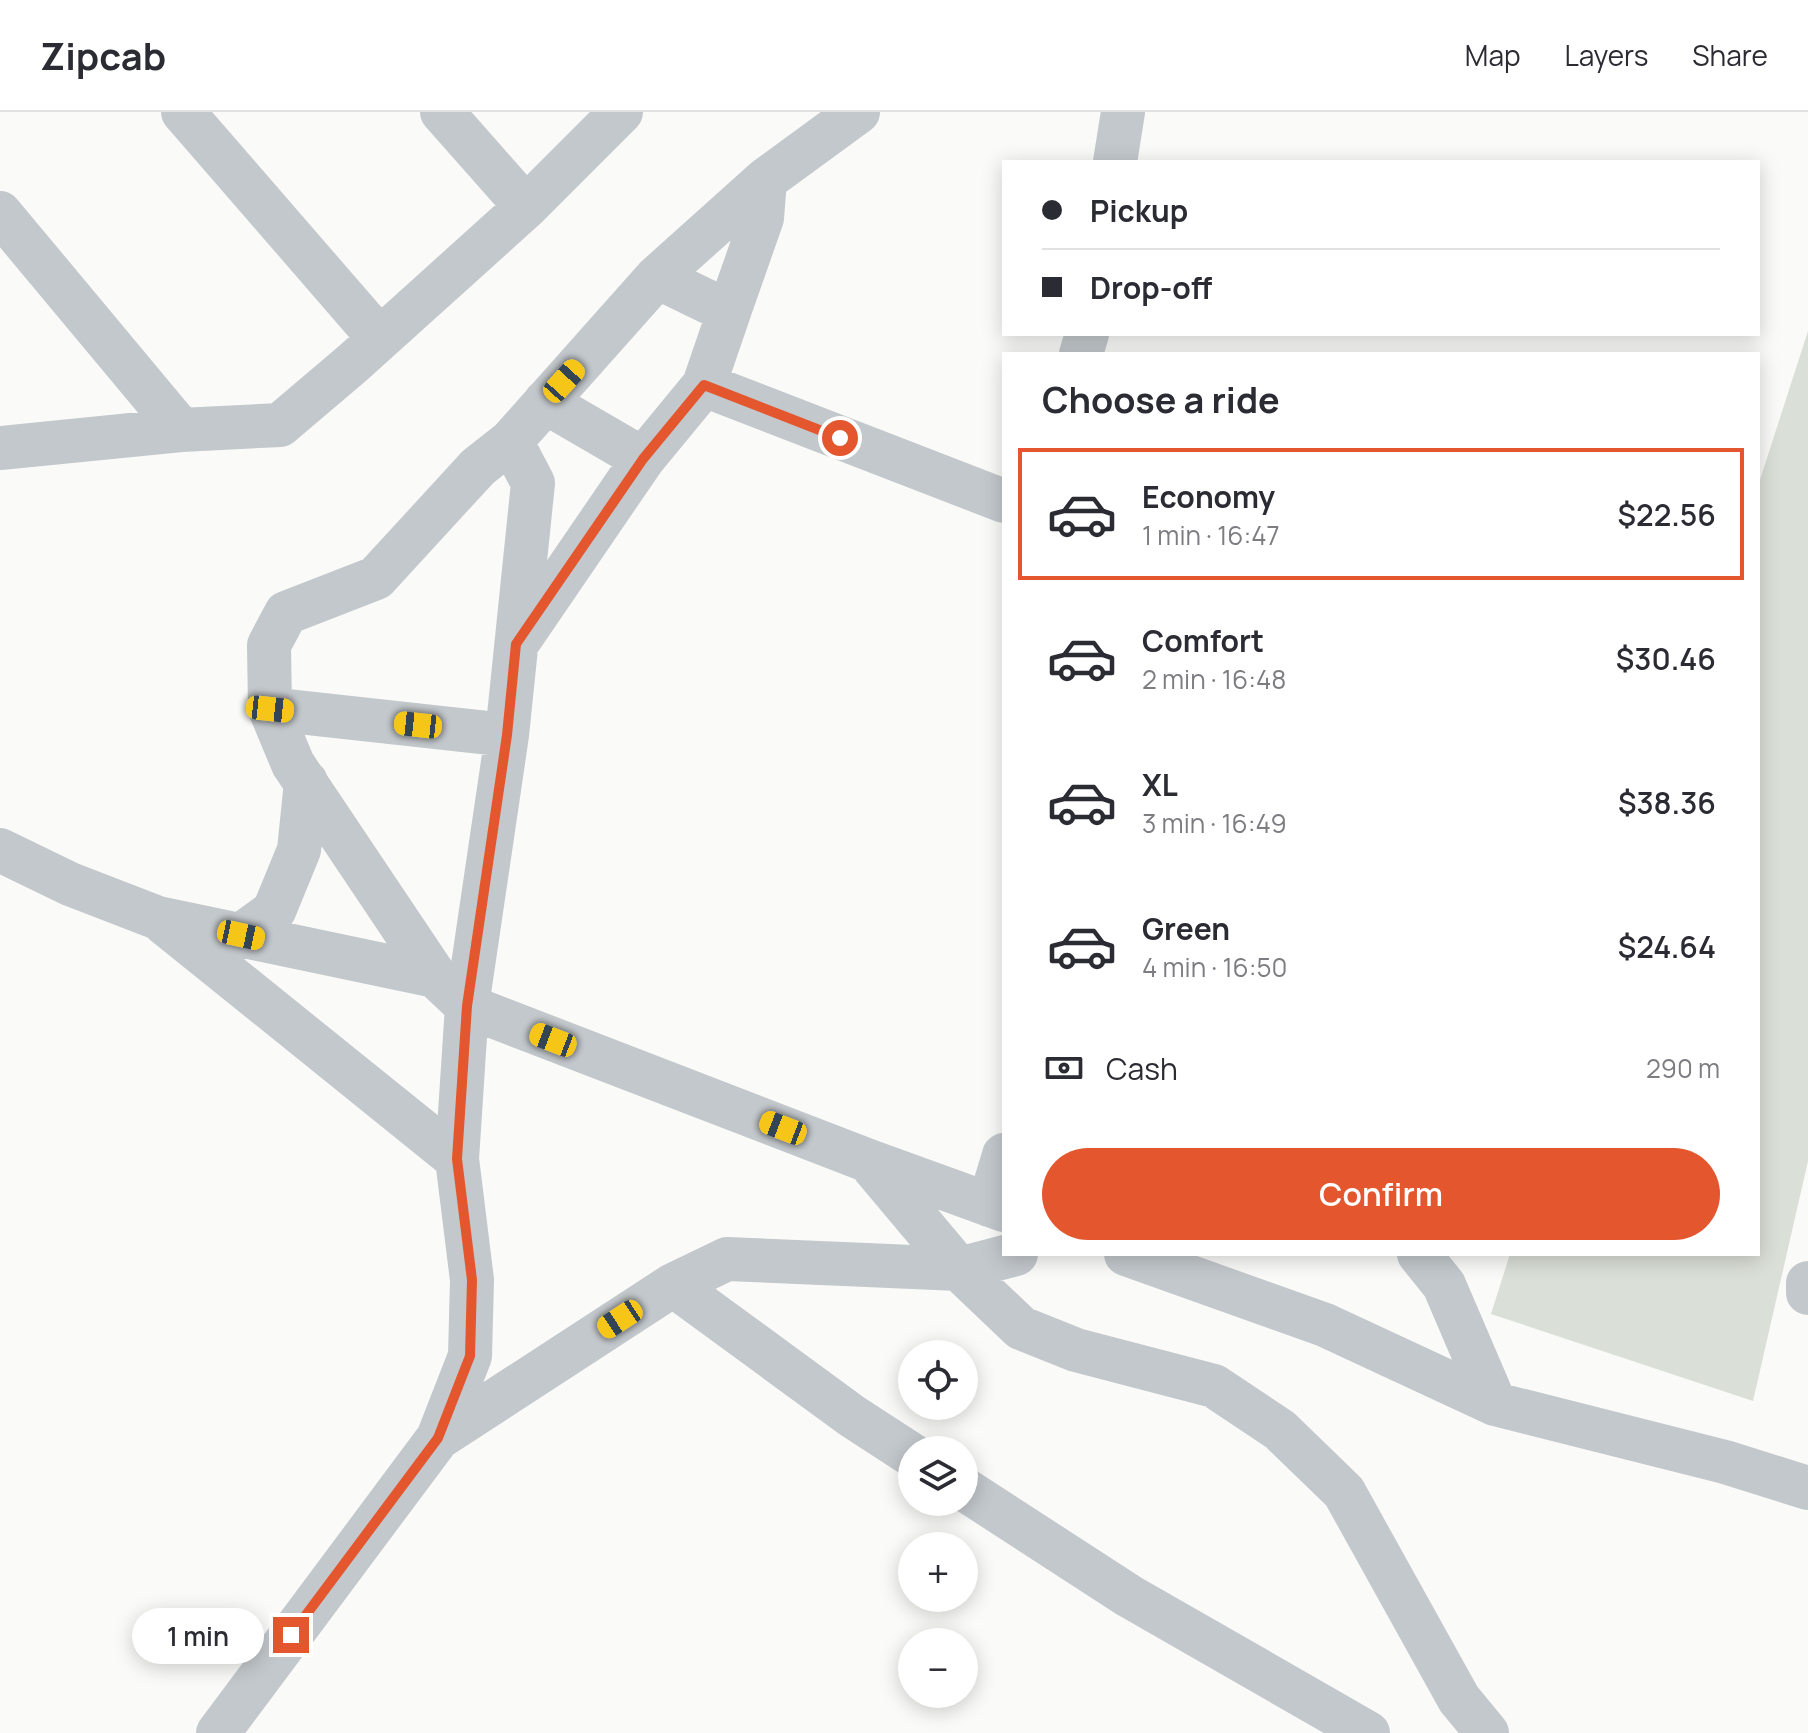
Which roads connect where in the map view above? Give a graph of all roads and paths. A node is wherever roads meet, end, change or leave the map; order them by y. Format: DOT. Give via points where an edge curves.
graph roads {
  1 [pos="183,112"];
  2 [pos="442,112"];
  3 [pos="621,112"];
  4 [pos="858,112"];
  5 [pos="1123,112"];
  6 [pos="1115,160"];
  7 [pos="765,180"];
  8 [pos="526,207"];
  9 [pos="0,213"];
  10 [pos="657,277"];
  11 [pos="729,312"];
  12 [pos="379,338"];
  13 [pos="704,385"];
  14 [pos="545,402"];
  15 [pos="181,430"];
  16 [pos="511,441"];
  17 [pos="0,448"];
  18 [pos="643,459"];
  19 [pos="1002,500"];
  20 [pos="516,644"];
  21 [pos="270,709"];
  22 [pos="507,735"];
  23 [pos="306,782"];
  24 [pos="0,850"];
  25 [pos="158,918"];
  26 [pos="241,935"];
  27 [pos="435,976"];
  28 [pos="467,1006"];
  29 [pos="457,1159"];
  30 [pos="869,1161"];
  31 [pos="1002,1170"];
  32 [pos="997,1208"];
  33 [pos="1008,1256"];
  34 [pos="1132,1256"];
  35 [pos="1421,1256"];
  36 [pos="959,1269"];
  37 [pos="1808,1283"];
  38 [pos="673,1285"];
  39 [pos="1808,1293"];
  40 [pos="1495,1404"];
  41 [pos="438,1438"];
  42 [pos="898,1446"];
  43 [pos="1808,1488"];
  44 [pos="978,1498"];
  45 [pos="218,1733"];
  46 [pos="1368,1733"];
  47 [pos="1487,1733"];
  1 -- 12 [label="street"];
  2 -- 8 [label="street"];
  3 -- 8 [label="street"];
  4 -- 7 [label="street"];
  5 -- 6 [label="street"];
  7 -- 10 [label="street"];
  7 -- 11 [label="street" via="762,218"];
  8 -- 12 [label="street"];
  9 -- 15 [label="street"];
  10 -- 11 [label="street"];
  10 -- 14 [label="street"];
  11 -- 13 [label="street"];
  12 -- 15 [label="street" via="280,425"];
  13 -- 18 [label="street"];
  13 -- 19 [label="street"];
  14 -- 16 [label="street"];
  14 -- 18 [label="street"];
  15 -- 17 [label="street"];
  16 -- 20 [label="street" via="533,483"];
  16 -- 21 [label="street" via="478,467 376,578 286,613 269,645"];
  18 -- 20 [label="street"];
  20 -- 22 [label="street"];
  21 -- 22 [label="street"];
  21 -- 23 [label="street"];
  22 -- 28 [label="street"];
  23 -- 26 [label="street" via="299,850 274,911"];
  23 -- 27 [label="street"];
  24 -- 25 [label="street"];
  25 -- 26 [label="street"];
  25 -- 29 [label="street"];
  26 -- 27 [label="street"];
  27 -- 28 [label="street"];
  28 -- 29 [label="street"];
  28 -- 30 [label="street"];
  29 -- 41 [label="street" via="472,1280 470,1356"];
  30 -- 32 [label="street"];
  30 -- 36 [label="street"];
  31 -- 32 [label="street"];
  33 -- 36 [label="street"];
  34 -- 40 [label="street" via="1325,1325"];
  35 -- 40 [label="street" via="1444,1285"];
  36 -- 38 [label="street" via="727,1259"];
  36 -- 47 [label="street" via="1021,1328 1076,1350 1214,1386 1280,1430 1344,1492 1459,1699"];
  37 -- 39 [label="street"];
  38 -- 41 [label="street"];
  38 -- 42 [label="street"];
  40 -- 43 [label="street"];
  41 -- 45 [label="street"];
  44 -- 46 [label="street" via="1129,1596"];
}
